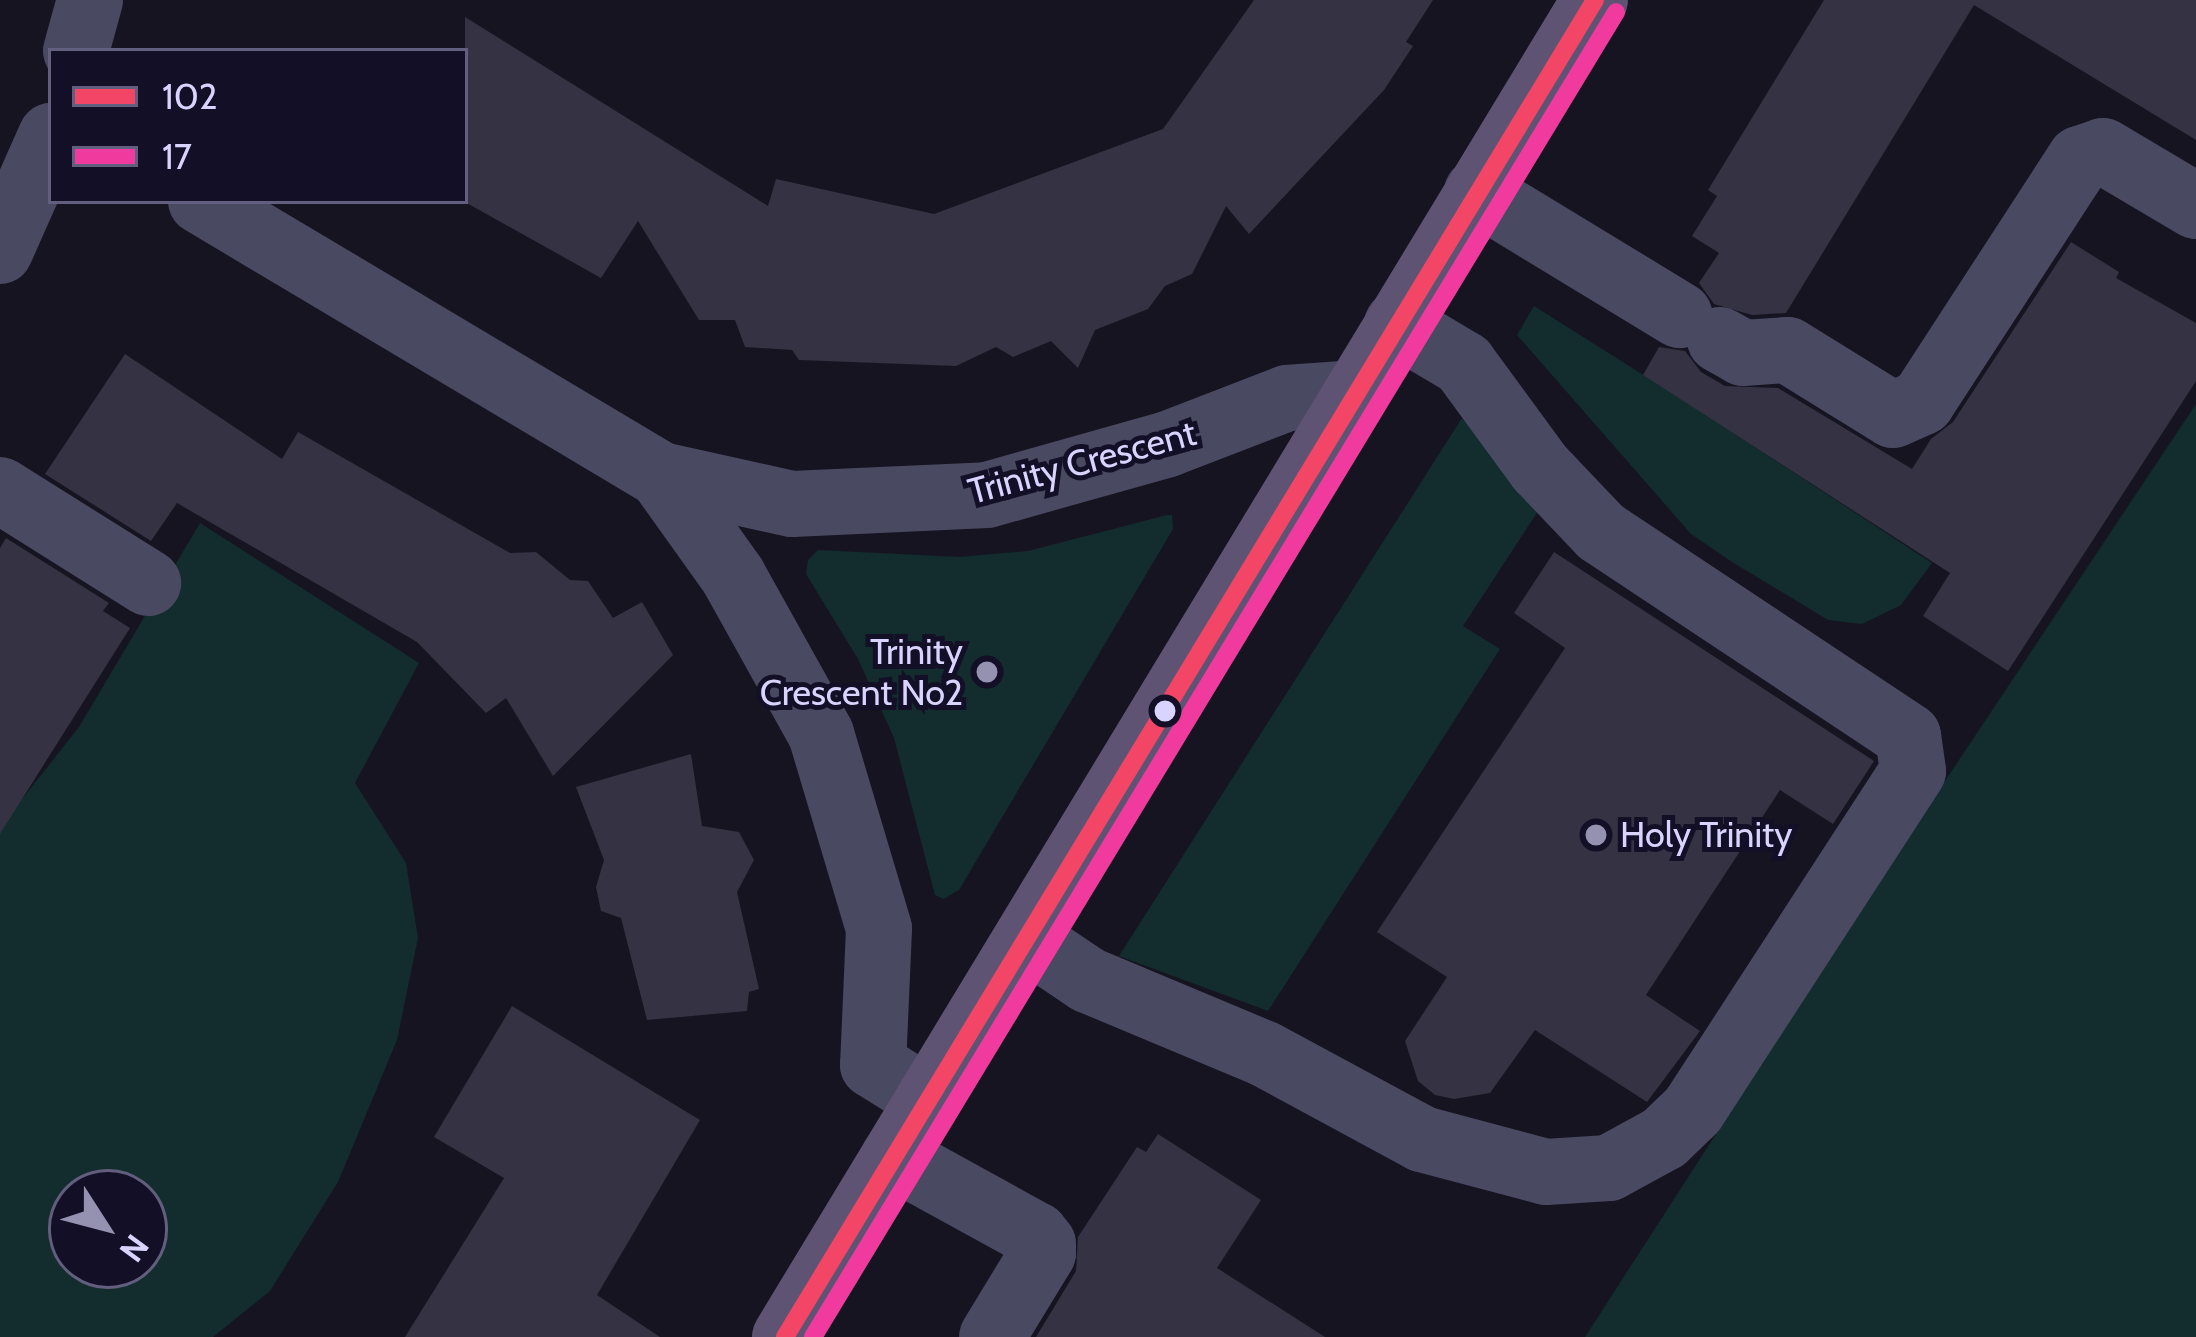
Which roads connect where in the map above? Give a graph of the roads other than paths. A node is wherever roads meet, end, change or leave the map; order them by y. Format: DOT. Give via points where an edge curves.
graph roads {
  1 [pos="90,0"];
  2 [pos="1595,0"];
  3 [pos="77,48"];
  4 [pos="48,143"];
  5 [pos="1477,192"];
  6 [pos="206,204"];
  7 [pos="2196,206"];
  8 [pos="0,251"];
  9 [pos="1397,324"];
  10 [pos="1357,393"];
  11 [pos="661,475"];
  12 [pos="0,490"];
  13 [pos="148,583"];
  14 [pos="1030,940"];
  15 [pos="926,1098"];
  16 [pos="894,1156"];
  17 [pos="785,1337"];
  18 [pos="992,1337"];
  1 -- 3 [label="street"];
  2 -- 5 [label="main road"];
  4 -- 8 [label="street"];
  5 -- 7 [label="street" via="1742,353 1788,350 1894,415 1922,402 2080,159 2103,151"];
  5 -- 9 [label="main road"];
  6 -- 11 [label="street, Trinity Crescent"];
  9 -- 10 [label="main road"];
  9 -- 14 [label="street" via="1464,364 1540,468 1601,532 1908,736 1913,771 1693,1109 1664,1138 1609,1168 1546,1172 1422,1139 1265,1054 1088,980"];
  10 -- 11 [label="street, Trinity Crescent" via="1287,398 1168,444 987,495 792,504"];
  10 -- 14 [label="main road"];
  11 -- 15 [label="street, Trinity Crescent" via="733,577 821,734 879,928 873,1065"];
  12 -- 13 [label="street"];
  14 -- 15 [label="main road"];
  15 -- 16 [label="main road"];
  16 -- 17 [label="main road"];
  16 -- 18 [label="street" via="1042,1244"];
}
